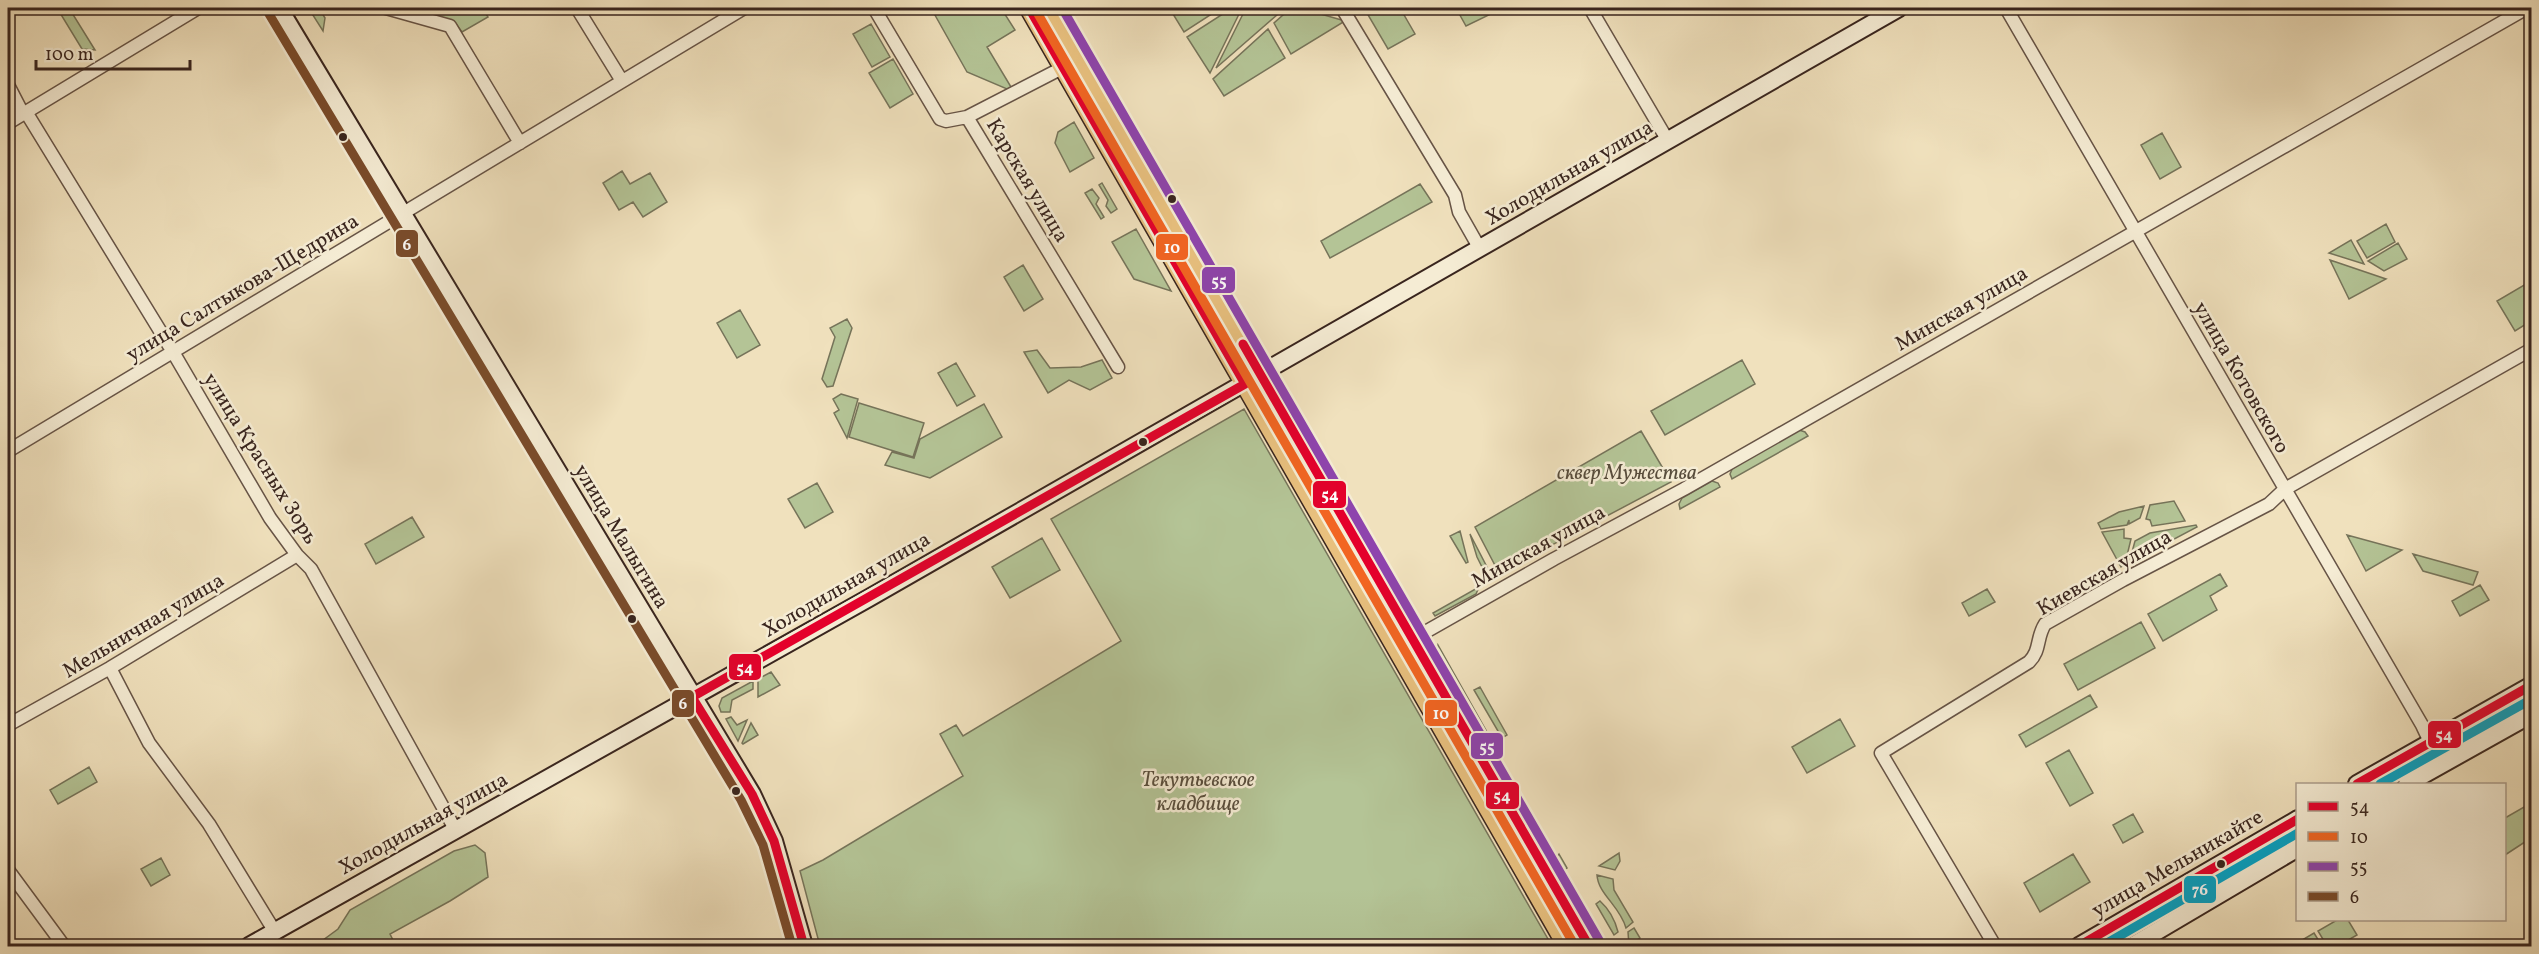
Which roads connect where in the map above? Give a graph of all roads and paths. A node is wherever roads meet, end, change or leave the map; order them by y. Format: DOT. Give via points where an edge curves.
graph roads {
  1 [pos="198,8"];
  2 [pos="279,8"];
  3 [pos="386,8"];
  4 [pos="577,8"];
  5 [pos="744,8"];
  6 [pos="874,8"];
  7 [pos="1029,8"];
  8 [pos="1048,8"];
  9 [pos="1342,8"];
  10 [pos="1590,8"];
  11 [pos="1897,8"];
  12 [pos="2006,8"];
  13 [pos="2527,8"];
  14 [pos="1064,67"];
  15 [pos="622,81"];
  16 [pos="8,85"];
  17 [pos="25,113"];
  18 [pos="968,117"];
  19 [pos="8,123"];
  20 [pos="1668,141"];
  21 [pos="520,143"];
  22 [pos="402,214"];
  23 [pos="2136,231"];
  24 [pos="1480,249"];
  25 [pos="2532,349"];
  26 [pos="173,352"];
  27 [pos="1118,367"];
  28 [pos="1252,379"];
  29 [pos="8,451"];
  30 [pos="2285,489"];
  31 [pos="297,555"];
  32 [pos="1413,639"];
  33 [pos="110,668"];
  34 [pos="2532,685"];
  35 [pos="692,697"];
  36 [pos="2532,714"];
  37 [pos="8,725"];
  38 [pos="2430,742"];
  39 [pos="2435,769"];
  40 [pos="2359,783"];
  41 [pos="2409,783"];
  42 [pos="2296,820"];
  43 [pos="455,829"];
  44 [pos="2296,849"];
  45 [pos="8,870"];
  46 [pos="275,932"];
  47 [pos="64,946"];
  48 [pos="249,946"];
  49 [pos="804,946"];
  50 [pos="1567,946"];
  51 [pos="1589,946"];
  52 [pos="1995,946"];
  53 [pos="2079,946"];
  54 [pos="2132,946"];
  1 -- 17 [label="street"];
  2 -- 22 [label="street, улица Малыгина"];
  3 -- 21 [label="street" via="450,26"];
  4 -- 15 [label="street"];
  5 -- 15 [label="street, улица Салтыкова-Щедрина"];
  6 -- 18 [label="street, Карская улица" via="940,119"];
  7 -- 14 [label="main road"];
  8 -- 28 [label="main road"];
  9 -- 24 [label="street" via="1455,195 1459,212"];
  10 -- 20 [label="street"];
  11 -- 20 [label="street, Холодильная улица"];
  12 -- 23 [label="street, улица Котовского"];
  13 -- 23 [label="street, Минская улица"];
  14 -- 18 [label="street"];
  14 -- 28 [label="main road"];
  15 -- 21 [label="street, улица Салтыкова-Щедрина"];
  16 -- 17 [label="street, улица Красных Зорь"];
  17 -- 19 [label="street"];
  17 -- 26 [label="street, улица Красных Зорь"];
  18 -- 27 [label="street, Карская улица"];
  20 -- 24 [label="street, Холодильная улица"];
  21 -- 22 [label="street, улица Салтыкова-Щедрина"];
  22 -- 26 [label="street, улица Салтыкова-Щедрина"];
  22 -- 35 [label="street, улица Малыгина"];
  23 -- 30 [label="street, улица Котовского"];
  23 -- 32 [label="street, Минская улица"];
  24 -- 28 [label="street, Холодильная улица"];
  25 -- 30 [label="street, Киевская улица"];
  26 -- 29 [label="street, улица Салтыкова-Щедрина"];
  26 -- 31 [label="street, улица Красных Зорь" via="270,518"];
  28 -- 32 [label="main road"];
  28 -- 35 [label="street, Холодильная улица"];
  28 -- 50 [label="main road"];
  30 -- 38 [label="street, улица Котовского"];
  30 -- 52 [label="street, Киевская улица" via="2269,504 2045,624 2038,635 2037,654 2029,662 1881,753"];
  31 -- 33 [label="street, Мельничная улица"];
  31 -- 43 [label="street, улица Красных Зорь" via="328,597"];
  32 -- 51 [label="main road"];
  33 -- 37 [label="street, Мельничная улица"];
  33 -- 46 [label="street" via="149,743 209,824"];
  34 -- 38 [label="street"];
  35 -- 43 [label="street, Холодильная улица"];
  35 -- 49 [label="street, улица Малыгина" via="752,794 774,841"];
  36 -- 39 [label="street"];
  38 -- 39 [label="street, улица Котовского"];
  38 -- 40 [label="street"];
  39 -- 41 [label="street"];
  42 -- 53 [label="street, улица Мельникайте"];
  43 -- 46 [label="street, Холодильная улица"];
  44 -- 54 [label="street"];
  45 -- 47 [label="street"];
  46 -- 48 [label="street, Холодильная улица"];
}
